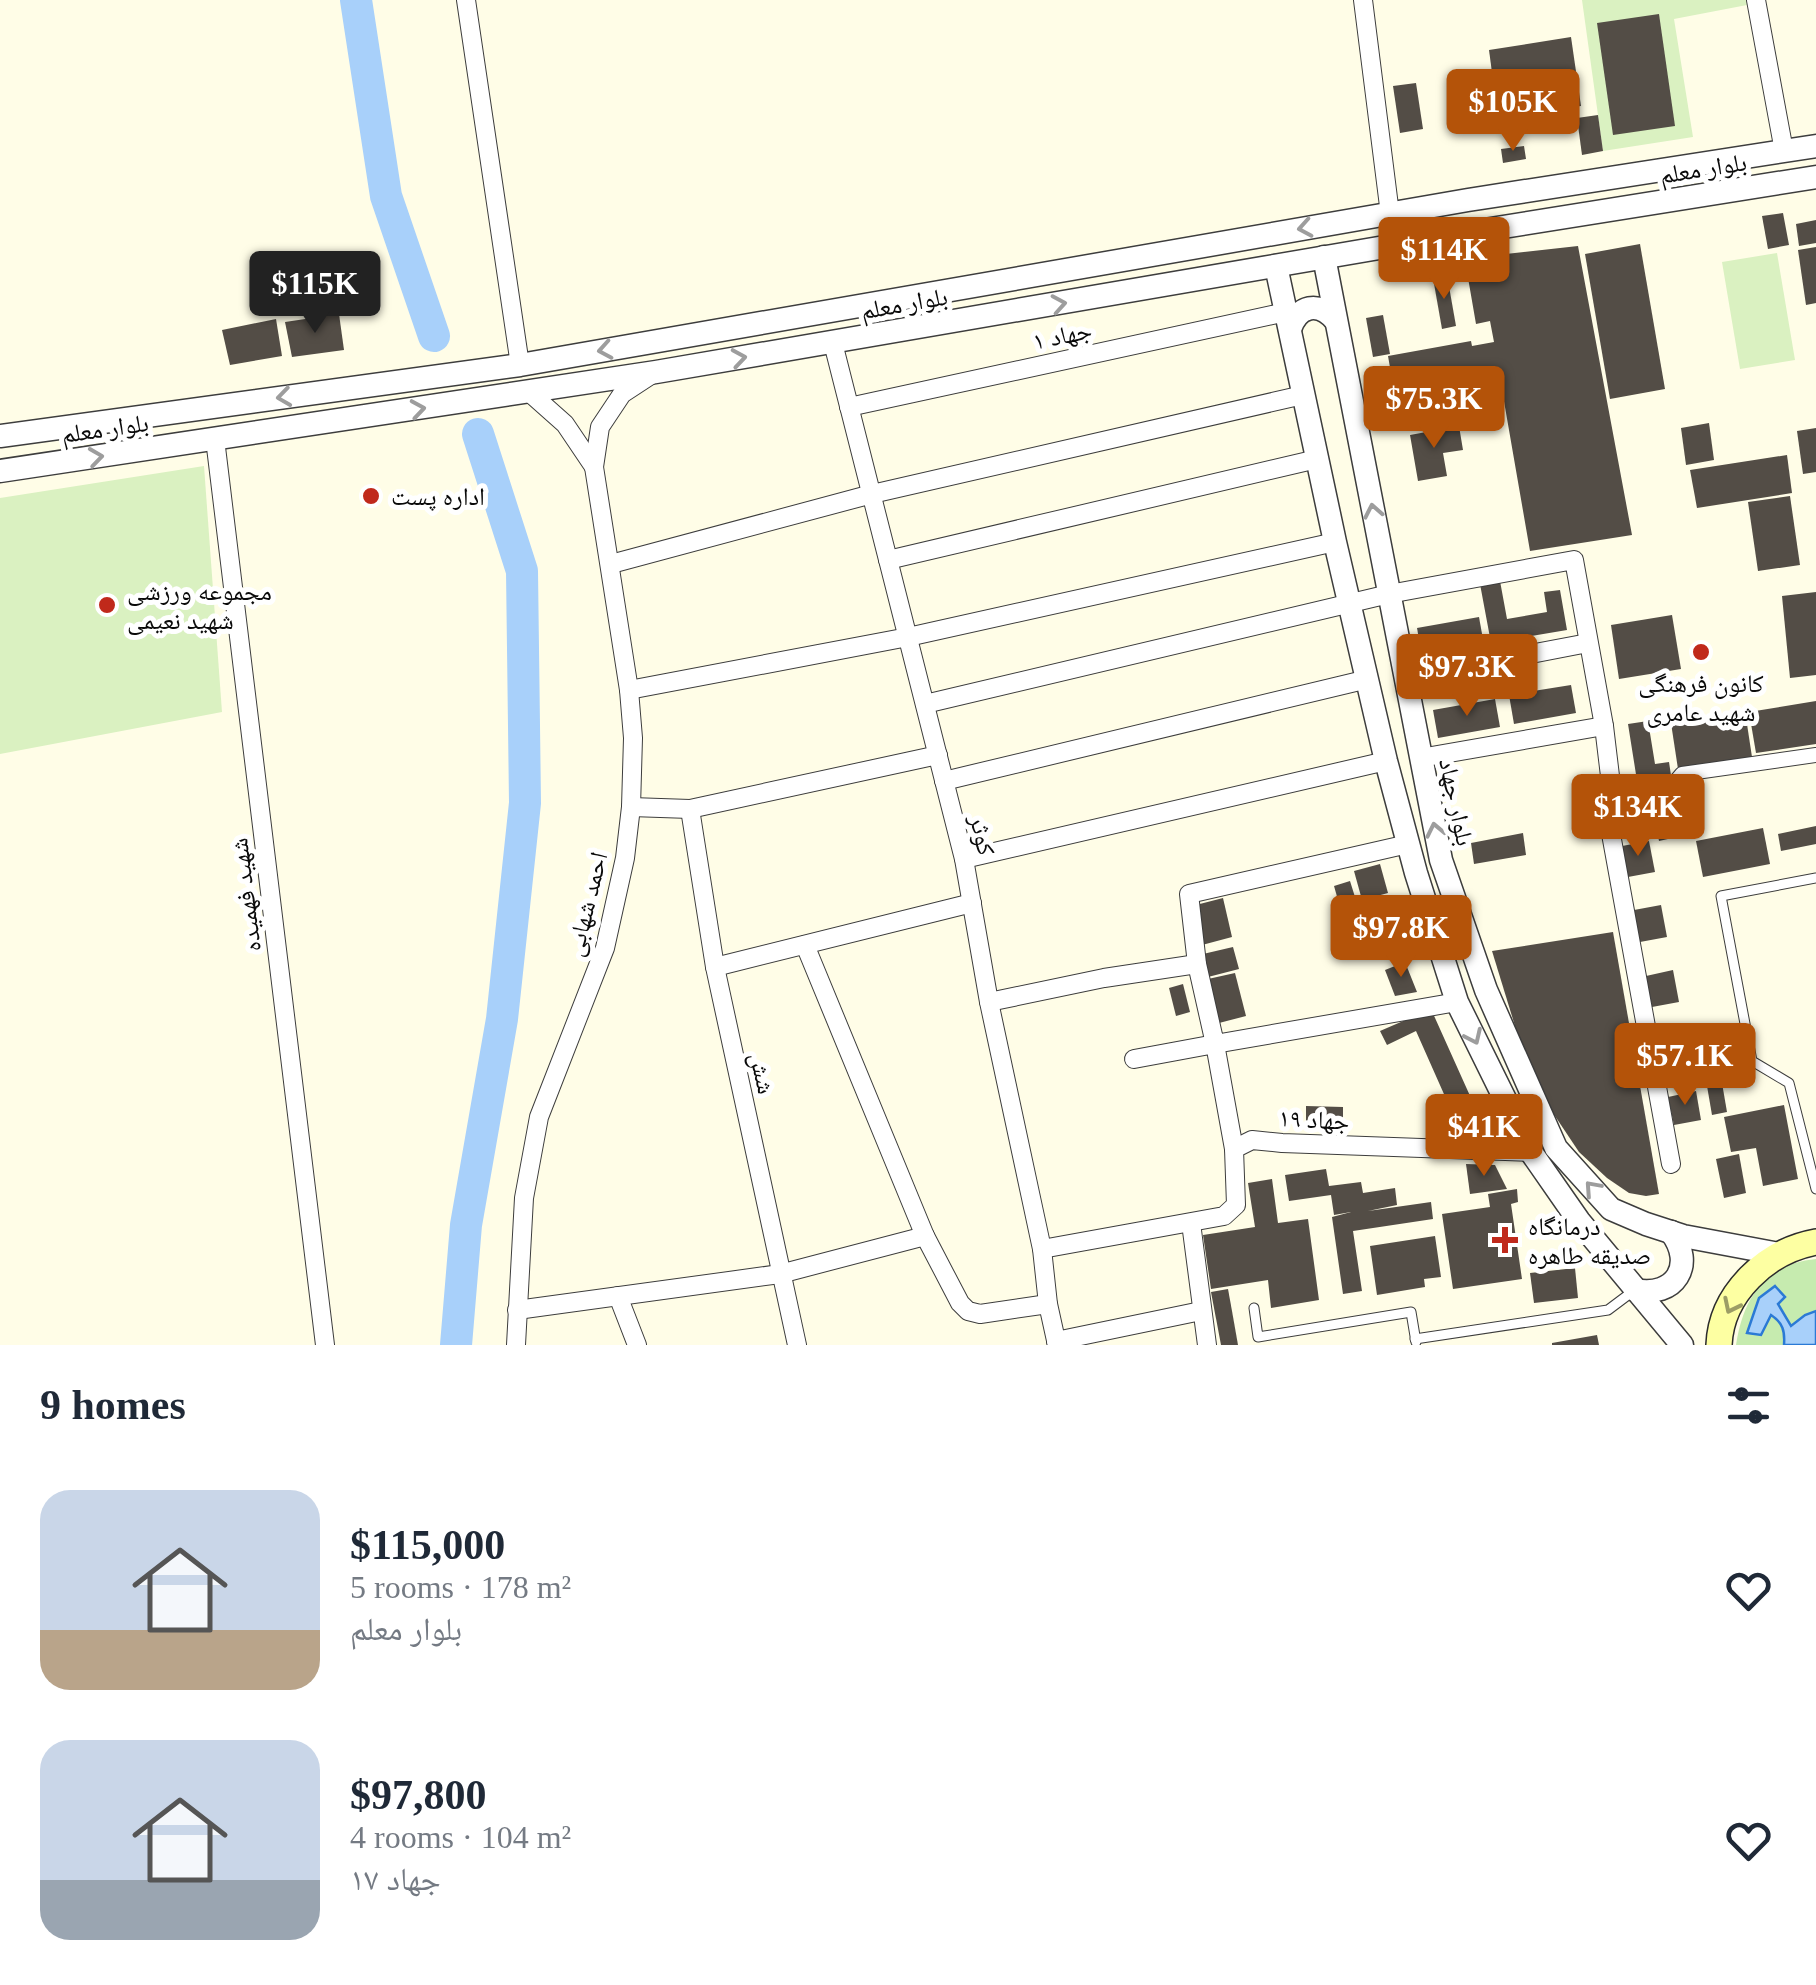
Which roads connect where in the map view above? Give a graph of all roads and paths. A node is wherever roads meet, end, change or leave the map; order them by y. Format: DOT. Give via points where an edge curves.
graph roads {
  1 [pos="466,0"];
  2 [pos="1363,0"];
  3 [pos="1756,0"];
  4 [pos="1816,146"];
  5 [pos="1784,150"];
  6 [pos="1816,177"];
  7 [pos="1390,214"];
  8 [pos="1324,258"];
  9 [pos="1276,266"];
  10 [pos="1006,279"];
  11 [pos="1012,312"];
  12 [pos="1288,320"];
  13 [pos="1335,320"];
  14 [pos="833,343"];
  15 [pos="520,365"];
  16 [pos="656,372"];
  17 [pos="528,392"];
  18 [pos="1304,395"];
  19 [pos="850,407"];
  20 [pos="0,436"];
  21 [pos="216,439"];
  22 [pos="1317,459"];
  23 [pos="594,466"];
  24 [pos="0,471"];
  25 [pos="872,494"];
  26 [pos="1336,542"];
  27 [pos="888,560"];
  28 [pos="610,564"];
  29 [pos="1389,594"];
  30 [pos="1350,604"];
  31 [pos="908,637"];
  32 [pos="1588,642"];
  33 [pos="1405,678"];
  34 [pos="1368,679"];
  35 [pos="629,690"];
  36 [pos="925,704"];
  37 [pos="1604,726"];
  38 [pos="938,755"];
  39 [pos="1816,755"];
  40 [pos="1420,758"];
  41 [pos="1386,762"];
  42 [pos="944,781"];
  43 [pos="1613,801"];
  44 [pos="631,807"];
  45 [pos="690,809"];
  46 [pos="1408,844"];
  47 [pos="964,859"];
  48 [pos="1816,878"];
  49 [pos="972,903"];
  50 [pos="805,944"];
  51 [pos="1197,964"];
  52 [pos="715,967"];
  53 [pos="989,1002"];
  54 [pos="1457,1002"];
  55 [pos="1216,1044"];
  56 [pos="1134,1059"];
  57 [pos="1816,1140"];
  58 [pos="1804,1144"];
  59 [pos="1234,1149"];
  60 [pos="1531,1152"];
  61 [pos="1671,1164"];
  62 [pos="1816,1189"];
  63 [pos="1192,1222"];
  64 [pos="1671,1232"];
  65 [pos="925,1236"];
  66 [pos="1814,1242"];
  67 [pos="1042,1249"];
  68 [pos="1779,1254"];
  69 [pos="780,1274"];
  70 [pos="1635,1290"];
  71 [pos="618,1296"];
  72 [pos="1048,1304"];
  73 [pos="1254,1308"];
  74 [pos="516,1310"];
  75 [pos="1201,1311"];
  76 [pos="1416,1342"];
  77 [pos="1057,1343"];
  78 [pos="325,1345"];
  79 [pos="516,1345"];
  80 [pos="637,1345"];
  81 [pos="797,1345"];
  82 [pos="1206,1345"];
  83 [pos="1682,1345"];
  84 [pos="1719,1345"];
  1 -- 15 [label="street"];
  2 -- 7 [label="street"];
  3 -- 5 [label="street"];
  4 -- 5 [label="street, بلوار معلم"];
  5 -- 7 [label="street, بلوار معلم"];
  6 -- 8 [label="street, بلوار معلم"];
  7 -- 10 [label="street, بلوار معلم, one-way"];
  8 -- 9 [label="street, بلوار معلم"];
  8 -- 13 [label="street, بلوار جهاد"];
  11 -- 9 [label="street, بلوار معلم, one-way"];
  9 -- 12 [label="street"];
  10 -- 11 [label="street"];
  10 -- 15 [label="street, بلوار معلم, one-way"];
  11 -- 14 [label="street, بلوار معلم"];
  12 -- 13 [label="street" via="1316,307"];
  12 -- 18 [label="street"];
  12 -- 19 [label="street, جهاد ۱"];
  29 -- 13 [label="street, بلوار جهاد, one-way"];
  16 -- 14 [label="street, بلوار معلم, one-way"];
  14 -- 19 [label="street, کوثر"];
  15 -- 20 [label="street, بلوار معلم, one-way"];
  16 -- 17 [label="street, بلوار معلم"];
  16 -- 23 [label="street, احمد شهابی" via="622,394 600,427"];
  21 -- 17 [label="street, بلوار معلم, one-way"];
  17 -- 23 [label="street, احمد شهابی" via="564,424"];
  18 -- 22 [label="street"];
  18 -- 25 [label="street"];
  19 -- 25 [label="street, کوثر"];
  24 -- 21 [label="street, بلوار معلم, one-way"];
  21 -- 78 [label="street, شهید فهمیده"];
  22 -- 26 [label="street"];
  22 -- 27 [label="street"];
  23 -- 28 [label="street, احمد شهابی"];
  25 -- 27 [label="street, کوثر"];
  25 -- 28 [label="street"];
  26 -- 30 [label="street"];
  26 -- 31 [label="street"];
  27 -- 31 [label="street, کوثر"];
  28 -- 35 [label="street, احمد شهابی"];
  29 -- 30 [label="street"];
  29 -- 32 [label="street" via="1574,560"];
  29 -- 33 [label="street, بلوار جهاد"];
  30 -- 34 [label="street"];
  30 -- 36 [label="street"];
  31 -- 35 [label="street"];
  31 -- 36 [label="street, کوثر"];
  32 -- 33 [label="street"];
  32 -- 37 [label="street"];
  33 -- 40 [label="street, بلوار جهاد"];
  34 -- 41 [label="street"];
  34 -- 42 [label="street"];
  35 -- 44 [label="street, احمد شهابی"];
  36 -- 38 [label="street, کوثر"];
  37 -- 40 [label="street"];
  37 -- 43 [label="street"];
  38 -- 42 [label="street, کوثر"];
  38 -- 45 [label="street"];
  39 -- 43 [label="street" via="1682,774 1665,794"];
  64 -- 40 [label="street, بلوار جهاد, one-way" via="1611,1209 1556,1148 1480,972 1441,860"];
  41 -- 46 [label="street"];
  41 -- 47 [label="street"];
  42 -- 47 [label="street, کوثر"];
  43 -- 61 [label="street" via="1611,834"];
  44 -- 45 [label="street"];
  44 -- 74 [label="street, احمد شهابی" via="605,948 540,1118 524,1198"];
  45 -- 52 [label="street, شش"];
  46 -- 51 [label="street" via="1189,894"];
  46 -- 54 [label="street"];
  47 -- 49 [label="street, کوثر"];
  48 -- 58 [label="lane" via="1720,896 1752,1061 1789,1083"];
  49 -- 50 [label="street"];
  49 -- 53 [label="street, کوثر"];
  50 -- 52 [label="street"];
  50 -- 65 [label="street"];
  51 -- 53 [label="street"];
  51 -- 55 [label="street"];
  52 -- 69 [label="street, شش"];
  53 -- 67 [label="street, کوثر"];
  54 -- 55 [label="street"];
  54 -- 60 [label="street, one-way"];
  55 -- 56 [label="street"];
  55 -- 59 [label="street"];
  57 -- 58 [label="lane"];
  58 -- 62 [label="lane"];
  59 -- 60 [label="street, جهاد ۱۹" via="1252,1140"];
  59 -- 63 [label="street" via="1236,1206 1224,1216"];
  60 -- 70 [label="street"];
  63 -- 67 [label="street"];
  63 -- 75 [label="street"];
  64 -- 68 [label="street, بلوار جهاد"];
  64 -- 70 [label="street" via="1680,1244 1681,1271 1662,1290"];
  65 -- 69 [label="street"];
  65 -- 72 [label="street" via="968,1312"];
  66 -- 68 [label="main road"];
  67 -- 72 [label="street, کوثر"];
  68 -- 84 [label="main road, one-way" via="1751,1274 1731,1302"];
  69 -- 71 [label="street"];
  69 -- 81 [label="street, شش"];
  70 -- 76 [label="lane" via="1608,1310"];
  70 -- 83 [label="street"];
  71 -- 74 [label="street"];
  71 -- 80 [label="street"];
  72 -- 77 [label="street, کوثر"];
  73 -- 76 [label="lane" via="1258,1337 1411,1312"];
  74 -- 79 [label="street, احمد شهابی"];
  75 -- 77 [label="street"];
  75 -- 82 [label="street"];
}
